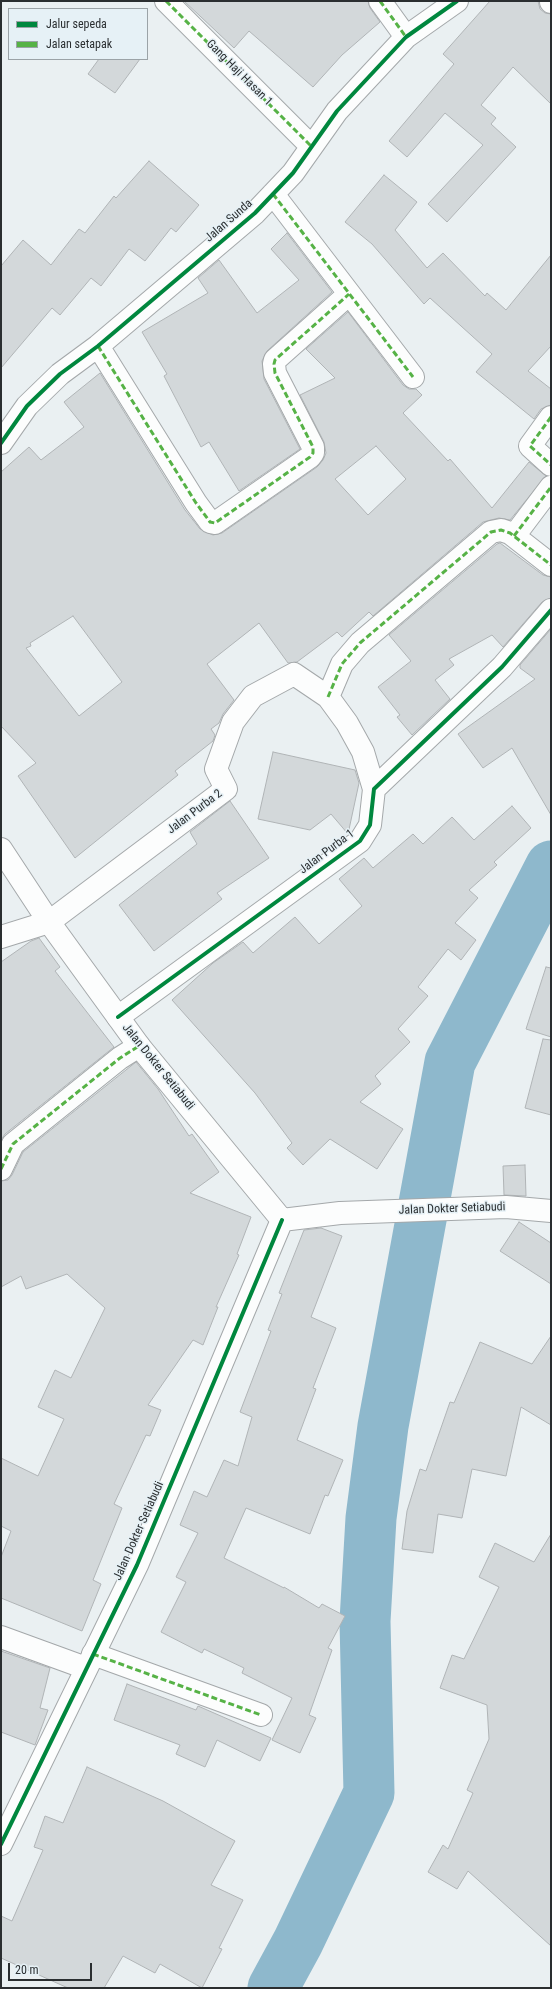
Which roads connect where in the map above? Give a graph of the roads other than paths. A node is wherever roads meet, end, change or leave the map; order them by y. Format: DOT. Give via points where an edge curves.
graph roads {
  1 [pos="166,1"];
  2 [pos="380,1"];
  3 [pos="457,1"];
  4 [pos="406,37"];
  5 [pos="311,146"];
  6 [pos="273,194"];
  7 [pos="349,294"];
  8 [pos="98,346"];
  9 [pos="413,377"];
  10 [pos="551,418"];
  11 [pos="1,442"];
  12 [pos="551,465"];
  13 [pos="551,487"];
  14 [pos="514,536"];
  15 [pos="551,565"];
  16 [pos="551,610"];
  17 [pos="328,697"];
  18 [pos="374,789"];
  19 [pos="1,849"];
  20 [pos="49,922"];
  21 [pos="1,937"];
  22 [pos="118,1017"];
  23 [pos="139,1046"];
  24 [pos="1,1169"];
  25 [pos="551,1211"];
  26 [pos="282,1220"];
  27 [pos="1,1637"];
  28 [pos="90,1661"];
  29 [pos="261,1715"];
  30 [pos="1,1844"];
  1 -- 5 [label="street, Gang Haji Hasan 1"];
  2 -- 4 [label="street"];
  3 -- 4 [label="street, Jalan Sunda"];
  4 -- 5 [label="street, Jalan Sunda" via="337,111"];
  5 -- 6 [label="street, Jalan Sunda" via="297,168"];
  6 -- 7 [label="street"];
  6 -- 8 [label="street, Jalan Sunda" via="256,213"];
  7 -- 8 [label="street" via="275,360 273,368 313,447 313,453 215,523 210,522 196,503"];
  7 -- 9 [label="street"];
  8 -- 11 [label="street, Jalan Sunda" via="60,374 27,406"];
  10 -- 12 [label="street" via="530,446"];
  13 -- 14 [label="street"];
  14 -- 15 [label="street"];
  14 -- 17 [label="street" via="501,530 487,534 360,643 342,664"];
  16 -- 18 [label="street" via="502,667"];
  17 -- 18 [label="street" via="347,723 363,752"];
  17 -- 20 [label="street, Jalan Purba 2" via="294,674 253,696 233,722 216,770 226,789"];
  18 -- 22 [label="street, Jalan Purba 1" via="370,825 360,841"];
  19 -- 20 [label="street, Jalan Dokter Setiabudi"];
  20 -- 21 [label="street"];
  20 -- 22 [label="street, Jalan Dokter Setiabudi"];
  22 -- 23 [label="street, Jalan Dokter Setiabudi"];
  23 -- 24 [label="street" via="120,1058 13,1144"];
  23 -- 26 [label="street, Jalan Dokter Setiabudi"];
  25 -- 26 [label="street, Jalan Dokter Setiabudi" via="506,1207 340,1212"];
  26 -- 28 [label="street, Jalan Dokter Setiabudi" via="137,1565"];
  27 -- 28 [label="street"];
  28 -- 29 [label="street"];
  28 -- 30 [label="street, Jalan Dokter Setiabudi"];
}
